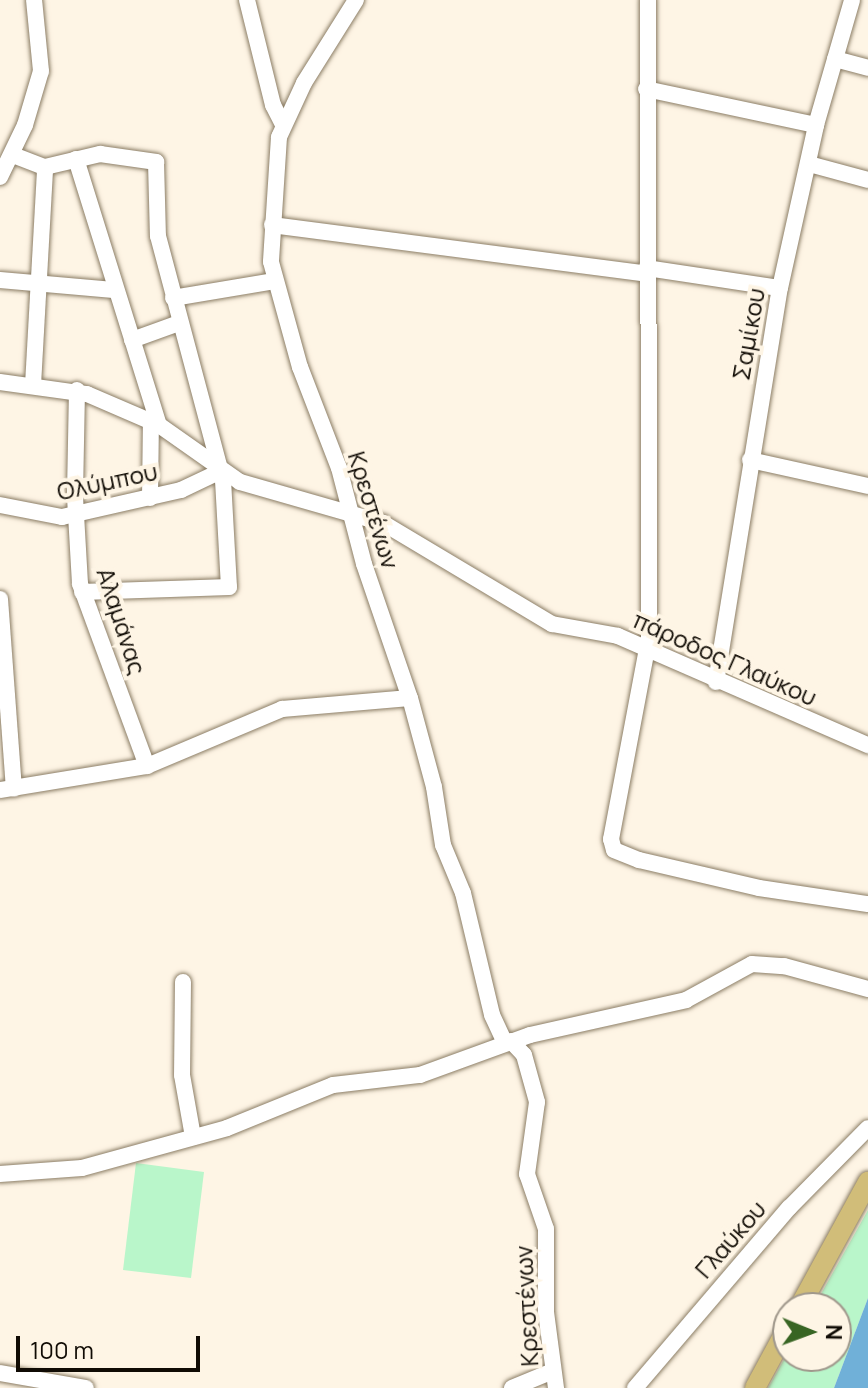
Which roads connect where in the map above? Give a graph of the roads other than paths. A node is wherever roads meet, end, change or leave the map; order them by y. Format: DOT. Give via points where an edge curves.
graph roads {
  1 [pos="34,0"];
  2 [pos="247,0"];
  3 [pos="356,0"];
  4 [pos="648,0"];
  5 [pos="852,0"];
  6 [pos="835,59"];
  7 [pos="868,68"];
  8 [pos="646,89"];
  9 [pos="283,125"];
  10 [pos="816,125"];
  11 [pos="13,155"];
  12 [pos="76,159"];
  13 [pos="809,164"];
  14 [pos="45,167"];
  15 [pos="0,177"];
  16 [pos="868,180"];
  17 [pos="272,225"];
  18 [pos="647,271"];
  19 [pos="0,280"];
  20 [pos="275,281"];
  21 [pos="39,283"];
  22 [pos="780,288"];
  23 [pos="114,290"];
  24 [pos="173,298"];
  25 [pos="179,323"];
  26 [pos="132,340"];
  27 [pos="0,382"];
  28 [pos="33,385"];
  29 [pos="77,390"];
  30 [pos="155,423"];
  31 [pos="750,460"];
  32 [pos="221,471"];
  33 [pos="868,486"];
  34 [pos="150,498"];
  35 [pos="0,505"];
  36 [pos="350,511"];
  37 [pos="75,514"];
  38 [pos="82,592"];
  39 [pos="0,599"];
  40 [pos="648,651"];
  41 [pos="716,682"];
  42 [pos="410,698"];
  43 [pos="868,745"];
  44 [pos="147,766"];
  45 [pos="7,789"];
  46 [pos="868,904"];
  47 [pos="183,982"];
  48 [pos="868,989"];
  49 [pos="508,1042"];
  50 [pos="868,1128"];
  51 [pos="193,1137"];
  52 [pos="0,1174"];
  53 [pos="868,1182"];
  54 [pos="808,1292"];
  55 [pos="772,1357"];
  56 [pos="553,1371"];
  57 [pos="0,1373"];
  58 [pos="86,1388"];
  59 [pos="512,1388"];
  60 [pos="556,1388"];
  61 [pos="635,1388"];
  62 [pos="755,1388"];
  1 -- 11 [label="street" via="41,71"];
  2 -- 9 [label="street" via="273,105"];
  3 -- 9 [label="street, Κρεστένων"];
  4 -- 8 [label="street"];
  5 -- 6 [label="street, Σαμίκου"];
  6 -- 7 [label="street"];
  6 -- 10 [label="street, Σαμίκου"];
  8 -- 10 [label="street"];
  8 -- 18 [label="street"];
  9 -- 17 [label="street, Κρεστένων"];
  10 -- 13 [label="street, Σαμίκου"];
  11 -- 14 [label="street"];
  11 -- 15 [label="street"];
  12 -- 14 [label="street"];
  12 -- 23 [label="street"];
  12 -- 24 [label="street" via="100,154 156,162 157,231"];
  13 -- 16 [label="street"];
  13 -- 22 [label="street, Σαμίκου"];
  14 -- 21 [label="street"];
  17 -- 18 [label="street"];
  17 -- 20 [label="street, Κρεστένων"];
  18 -- 22 [label="street"];
  18 -- 40 [label="street"];
  19 -- 21 [label="street"];
  20 -- 24 [label="street"];
  20 -- 36 [label="street, Κρεστένων"];
  21 -- 23 [label="street"];
  21 -- 28 [label="street"];
  22 -- 31 [label="street, Σαμίκου"];
  23 -- 26 [label="street"];
  24 -- 25 [label="street"];
  25 -- 26 [label="street"];
  25 -- 32 [label="street"];
  26 -- 30 [label="street"];
  27 -- 28 [label="street, πάροδος Γλαύκου"];
  28 -- 29 [label="street, πάροδος Γλαύκου"];
  29 -- 30 [label="street, πάροδος Γλαύκου"];
  29 -- 37 [label="street, Αλαμάνας"];
  30 -- 32 [label="street, πάροδος Γλαύκου"];
  30 -- 34 [label="street"];
  31 -- 33 [label="street"];
  31 -- 41 [label="street, Σαμίκου"];
  32 -- 34 [label="street, Ολύμπου"];
  32 -- 36 [label="street, πάροδος Γλαύκου" via="249,485"];
  32 -- 38 [label="street" via="229,587"];
  34 -- 37 [label="street, Ολύμπου"];
  35 -- 37 [label="street, Ολύμπου" via="42,516"];
  36 -- 40 [label="street, πάροδος Γλαύκου" via="396,529 552,624 618,636"];
  36 -- 42 [label="street, Κρεστένων"];
  37 -- 38 [label="street, Αλαμάνας"];
  38 -- 44 [label="street, Αλαμάνας"];
  39 -- 45 [label="street"];
  40 -- 41 [label="street, πάροδος Γλαύκου"];
  40 -- 46 [label="street" via="611,829 614,850 759,888"];
  41 -- 43 [label="street, πάροδος Γλαύκου"];
  42 -- 44 [label="street" via="282,709"];
  42 -- 49 [label="street, Κρεστένων" via="443,845 463,893 492,1015"];
  44 -- 45 [label="street"];
  47 -- 51 [label="street" via="182,1075"];
  48 -- 49 [label="street" via="758,963 686,1000"];
  49 -- 51 [label="street" via="420,1075 333,1085"];
  49 -- 56 [label="street, Κρεστένων" via="524,1055 536,1094 538,1120 527,1174 546,1229"];
  50 -- 61 [label="street, Γλαύκου" via="789,1208"];
  51 -- 52 [label="street" via="67,1171"];
  53 -- 54 [label="main road"];
  55 -- 62 [label="main road"];
  56 -- 59 [label="street"];
  56 -- 60 [label="street, Κρεστένων"];
  57 -- 58 [label="street"];
}
